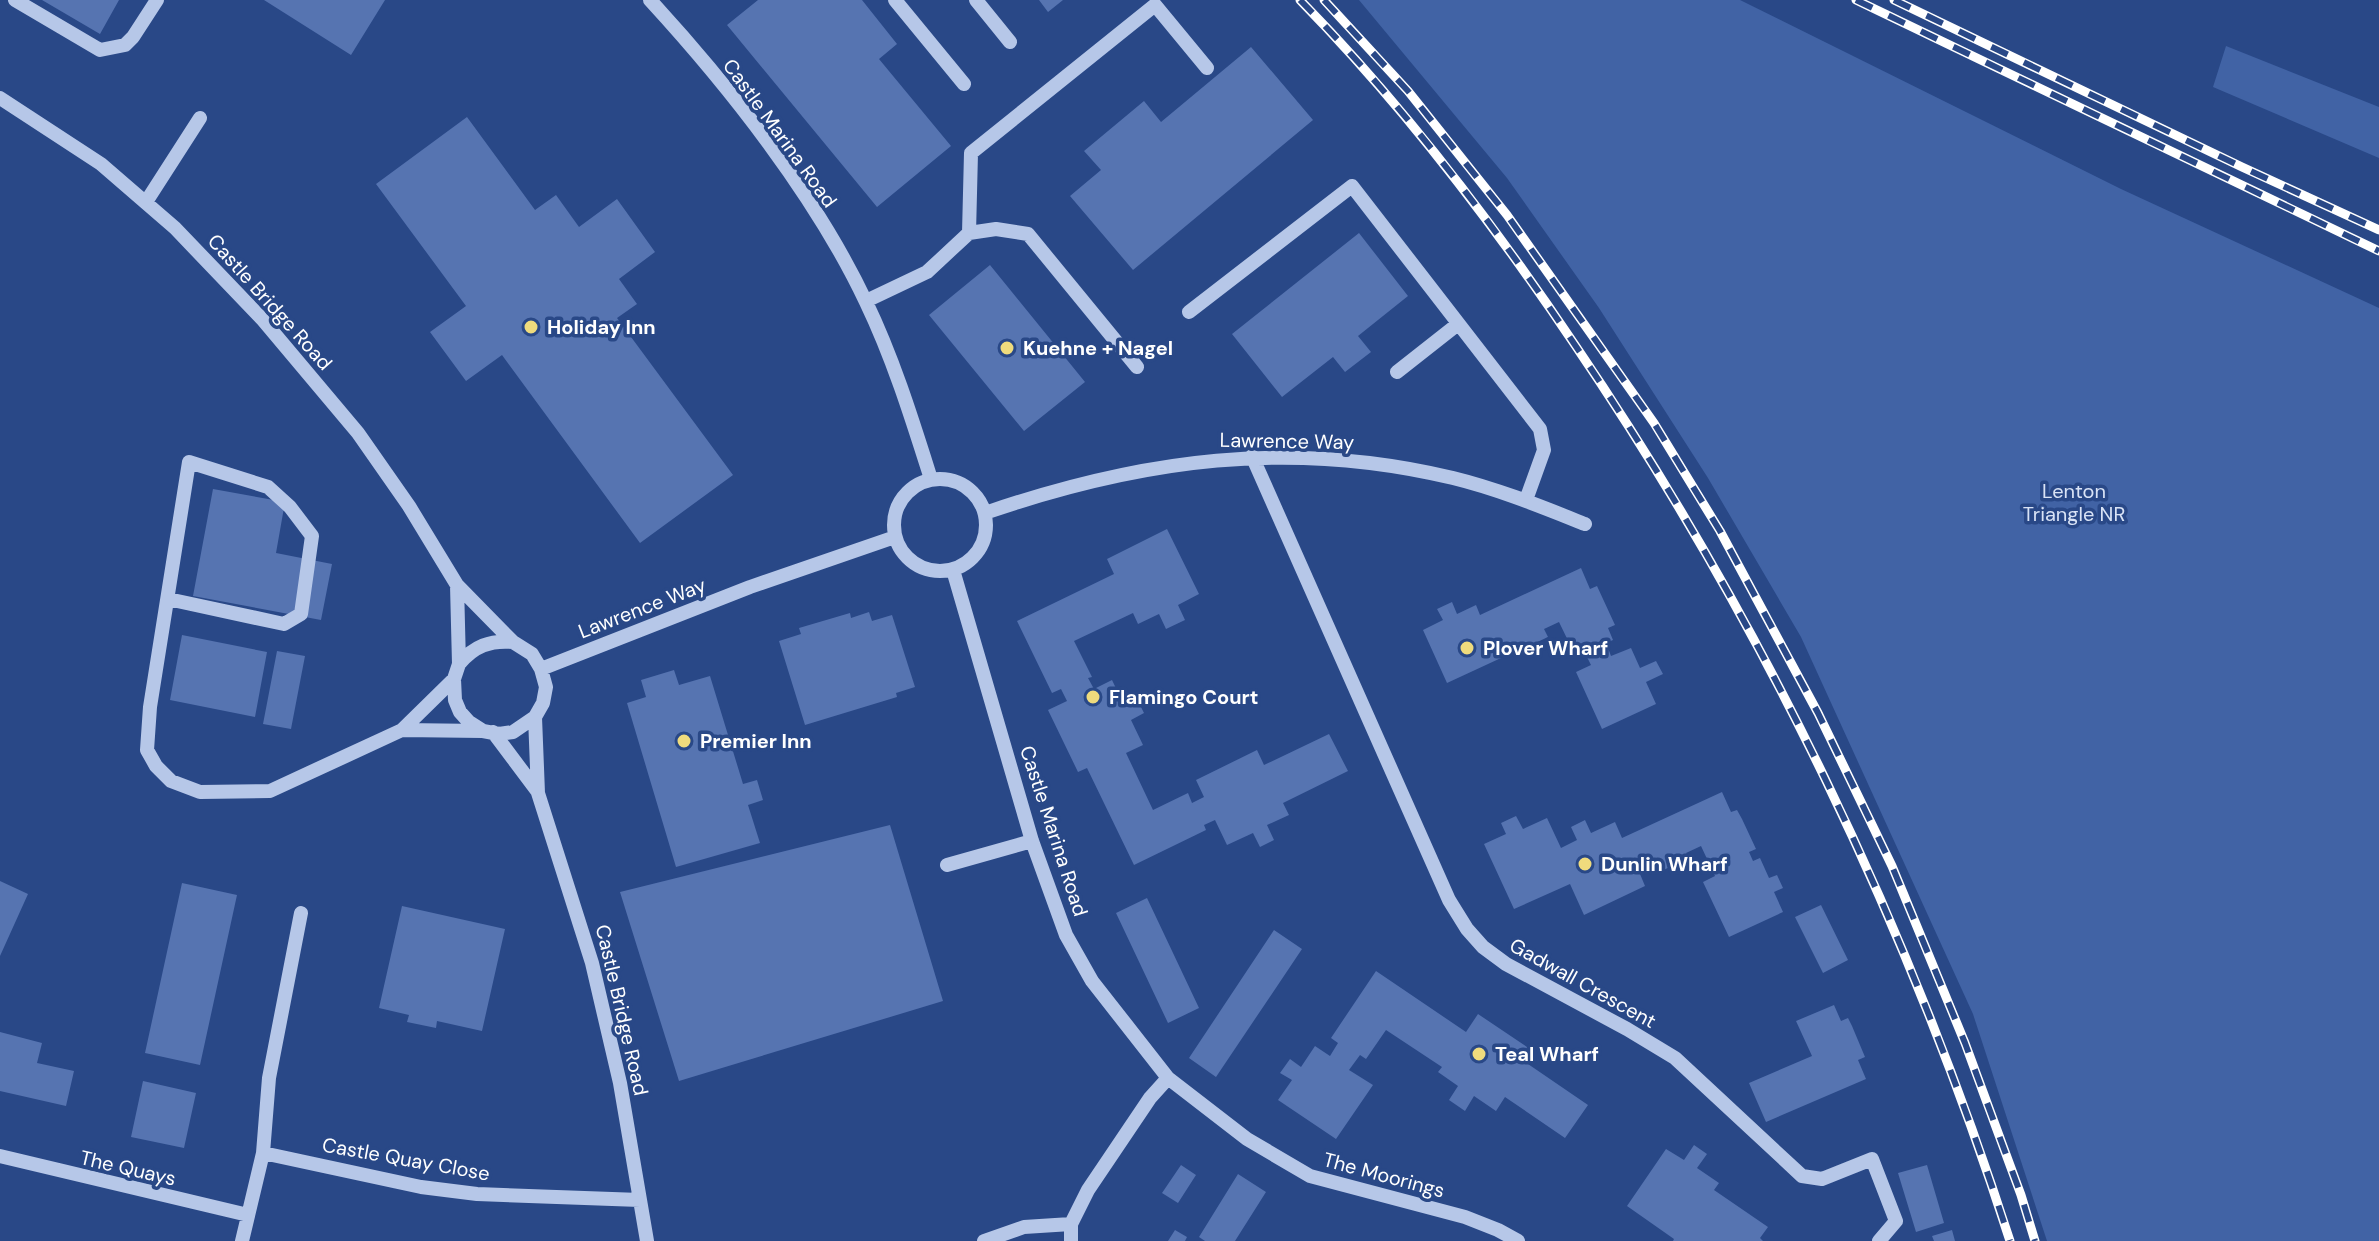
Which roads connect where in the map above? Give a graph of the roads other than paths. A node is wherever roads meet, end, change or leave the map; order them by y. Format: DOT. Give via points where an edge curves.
graph roads {
  1 [pos="15,0"];
  2 [pos="650,0"];
  3 [pos="895,0"];
  4 [pos="976,0"];
  5 [pos="152,4"];
  6 [pos="1010,42"];
  7 [pos="1207,68"];
  8 [pos="964,84"];
  9 [pos="0,98"];
  10 [pos="200,118"];
  11 [pos="146,202"];
  12 [pos="969,233"];
  13 [pos="866,301"];
  14 [pos="1189,312"];
  15 [pos="1458,324"];
  16 [pos="1137,367"];
  17 [pos="1397,372"];
  18 [pos="1252,456"];
  19 [pos="931,479"];
  20 [pos="1526,500"];
  21 [pos="985,513"];
  22 [pos="1585,524"];
  23 [pos="895,537"];
  24 [pos="953,570"];
  25 [pos="457,585"];
  26 [pos="168,599"];
  27 [pos="513,642"];
  28 [pos="459,664"];
  29 [pos="541,669"];
  30 [pos="454,679"];
  31 [pos="535,717"];
  32 [pos="402,730"];
  33 [pos="488,732"];
  34 [pos="538,793"];
  35 [pos="1032,841"];
  36 [pos="947,865"];
  37 [pos="301,913"];
  38 [pos="1168,1078"];
  39 [pos="263,1153"];
  40 [pos="0,1156"];
  41 [pos="640,1200"];
  42 [pos="248,1215"];
  43 [pos="1071,1224"];
  44 [pos="242,1241"];
  45 [pos="647,1241"];
  46 [pos="984,1241"];
  47 [pos="1071,1241"];
  48 [pos="1518,1241"];
  49 [pos="1879,1241"];
  1 -- 5 [label="street" via="100,50 125,45"];
  2 -- 13 [label="street, Castle Marina Road" via="806,194"];
  3 -- 8 [label="street"];
  4 -- 6 [label="street"];
  7 -- 12 [label="street" via="1155,5 971,153"];
  9 -- 11 [label="street, Castle Bridge Road" via="101,164"];
  10 -- 11 [label="street"];
  11 -- 25 [label="street, Castle Bridge Road" via="263,320 358,433"];
  12 -- 13 [label="street" via="927,272"];
  12 -- 16 [label="street" via="996,229 1028,234"];
  13 -- 19 [label="street, Castle Marina Road"];
  14 -- 15 [label="street" via="1352,186"];
  15 -- 17 [label="street"];
  15 -- 20 [label="street" via="1540,429 1544,450"];
  18 -- 20 [label="street, Lawrence Way" via="1365,462 1454,478"];
  18 -- 21 [label="street, Lawrence Way" via="1179,463 1100,479"];
  18 -- 49 [label="street, Gadwall Crescent" via="1449,900 1467,929 1506,964 1675,1058 1802,1176 1822,1179 1872,1159 1896,1221"];
  19 -- 21 [label="street" via="959,482 973,492"];
  19 -- 23 [label="street" via="900,501"];
  20 -- 22 [label="street, Lawrence Way"];
  21 -- 24 [label="street" via="984,540 976,554"];
  23 -- 24 [label="street" via="900,549 924,569"];
  23 -- 29 [label="street, Lawrence Way"];
  24 -- 35 [label="street, Castle Marina Road"];
  25 -- 27 [label="street, Castle Bridge Road"];
  25 -- 28 [label="street, Castle Bridge Road"];
  26 -- 26 [label="street" via="284,624 301,614 312,536 268,487 189,462"];
  26 -- 32 [label="street" via="147,750 171,781 200,792 270,791"];
  27 -- 28 [label="street" via="490,641"];
  27 -- 29 [label="street, Castle Bridge Road" via="532,654"];
  28 -- 30 [label="street, Castle Bridge Road"];
  29 -- 31 [label="street, Castle Bridge Road" via="546,687"];
  30 -- 32 [label="street"];
  30 -- 33 [label="street, Castle Bridge Road" via="460,712"];
  31 -- 33 [label="street" via="513,732"];
  31 -- 34 [label="street, Castle Bridge Road"];
  32 -- 33 [label="street"];
  33 -- 34 [label="street, Castle Bridge Road"];
  34 -- 41 [label="street, Castle Bridge Road" via="592,963"];
  35 -- 36 [label="street"];
  35 -- 38 [label="street, Castle Marina Road" via="1066,935 1092,981"];
  37 -- 39 [label="street" via="269,1078"];
  38 -- 43 [label="street" via="1088,1190"];
  38 -- 48 [label="street, The Moorings" via="1247,1139 1310,1176 1465,1217"];
  39 -- 41 [label="street, Castle Quay Close" via="477,1194"];
  39 -- 42 [label="street"];
  40 -- 42 [label="street, The Quays"];
  41 -- 45 [label="street, Castle Bridge Road"];
  42 -- 44 [label="street"];
  43 -- 46 [label="street" via="1024,1227"];
  43 -- 47 [label="street"];
}
